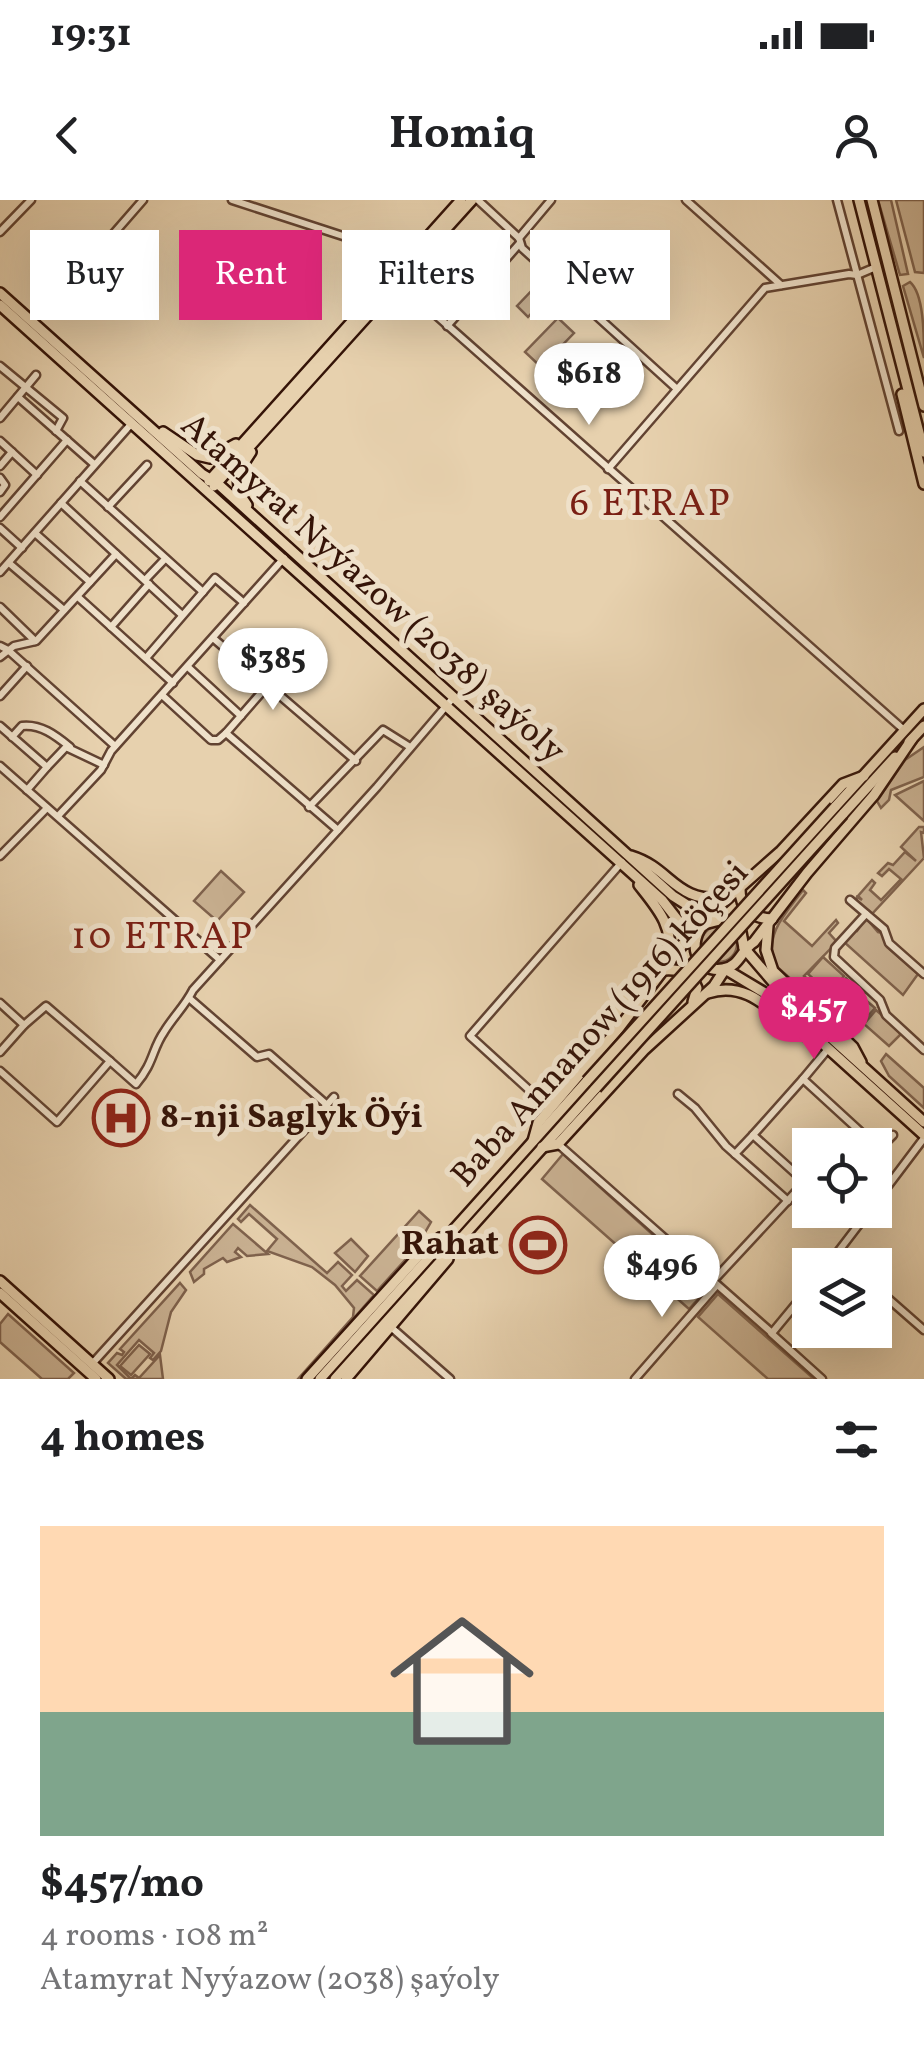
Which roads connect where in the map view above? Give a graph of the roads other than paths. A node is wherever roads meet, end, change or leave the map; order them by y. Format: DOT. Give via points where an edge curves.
graph roads {
  1 [pos="31,200"];
  2 [pos="143,200"];
  3 [pos="232,200"];
  4 [pos="461,200"];
  5 [pos="475,200"];
  6 [pos="551,200"];
  7 [pos="686,200"];
  8 [pos="836,200"];
  9 [pos="858,200"];
  10 [pos="872,200"];
  11 [pos="117,230"];
  12 [pos="436,230"];
  13 [pos="445,230"];
  14 [pos="0,232"];
  15 [pos="342,236"];
  16 [pos="519,241"];
  17 [pos="876,267"];
  18 [pos="858,276"];
  19 [pos="782,286"];
  20 [pos="0,293"];
  21 [pos="0,305"];
  22 [pos="358,320"];
  23 [pos="440,320"];
  24 [pos="447,326"];
  25 [pos="912,362"];
  26 [pos="0,366"];
  27 [pos="900,366"];
  28 [pos="36,375"];
  29 [pos="924,384"];
  30 [pos="26,388"];
  31 [pos="677,389"];
  32 [pos="18,398"];
  33 [pos="924,406"];
  34 [pos="2,413"];
  35 [pos="135,420"];
  36 [pos="263,425"];
  37 [pos="899,430"];
  38 [pos="56,431"];
  39 [pos="66,440"];
  40 [pos="0,442"];
  41 [pos="12,452"];
  42 [pos="924,452"];
  43 [pos="94,464"];
  44 [pos="147,465"];
  45 [pos="0,466"];
  46 [pos="608,469"];
  47 [pos="37,474"];
  48 [pos="0,478"];
  49 [pos="214,481"];
  50 [pos="80,482"];
  51 [pos="924,484"];
  52 [pos="206,490"];
  53 [pos="0,492"];
  54 [pos="61,502"];
  55 [pos="108,507"];
  56 [pos="0,517"];
  57 [pos="0,528"];
  58 [pos="35,533"];
  59 [pos="22,548"];
  60 [pos="117,554"];
  61 [pos="287,555"];
  62 [pos="165,558"];
  63 [pos="9,563"];
  64 [pos="0,572"];
  65 [pos="90,582"];
  66 [pos="147,582"];
  67 [pos="203,592"];
  68 [pos="78,597"];
  69 [pos="244,603"];
  70 [pos="0,607"];
  71 [pos="64,610"];
  72 [pos="182,615"];
  73 [pos="111,627"];
  74 [pos="214,638"];
  75 [pos="36,641"];
  76 [pos="4,648"];
  77 [pos="0,657"];
  78 [pos="146,658"];
  79 [pos="27,666"];
  80 [pos="188,667"];
  81 [pos="173,683"];
  82 [pos="268,685"];
  83 [pos="162,695"];
  84 [pos="0,696"];
  85 [pos="450,701"];
  86 [pos="924,708"];
  87 [pos="241,716"];
  88 [pos="0,726"];
  89 [pos="924,726"];
  90 [pos="904,730"];
  91 [pos="226,732"];
  92 [pos="12,736"];
  93 [pos="912,739"];
  94 [pos="115,746"];
  95 [pos="70,747"];
  96 [pos="410,748"];
  97 [pos="356,760"];
  98 [pos="104,765"];
  99 [pos="0,766"];
  100 [pos="47,767"];
  101 [pos="864,776"];
  102 [pos="27,790"];
  103 [pos="47,808"];
  104 [pos="309,808"];
  105 [pos="839,810"];
  106 [pos="58,816"];
  107 [pos="338,830"];
  108 [pos="0,856"];
  109 [pos="624,859"];
  110 [pos="740,888"];
  111 [pos="730,898"];
  112 [pos="850,900"];
  113 [pos="866,914"];
  114 [pos="711,920"];
  115 [pos="770,922"];
  116 [pos="694,941"];
  117 [pos="744,948"];
  118 [pos="220,960"];
  119 [pos="666,966"];
  120 [pos="724,969"];
  121 [pos="924,974"];
  122 [pos="705,994"];
  123 [pos="189,998"];
  124 [pos="0,1003"];
  125 [pos="692,1004"];
  126 [pos="24,1025"];
  127 [pos="828,1049"];
  128 [pos="924,1050"];
  129 [pos="0,1052"];
  130 [pos="110,1061"];
  131 [pos="865,1069"];
  132 [pos="0,1071"];
  133 [pos="803,1079"];
  134 [pos="678,1094"];
  135 [pos="334,1097"];
  136 [pos="327,1105"];
  137 [pos="550,1109"];
  138 [pos="924,1122"];
  139 [pos="856,1128"];
  140 [pos="753,1135"];
  141 [pos="924,1136"];
  142 [pos="538,1144"];
  143 [pos="558,1144"];
  144 [pos="735,1154"];
  145 [pos="792,1168"];
  146 [pos="892,1177"];
  147 [pos="792,1197"];
  148 [pos="788,1201"];
  149 [pos="463,1228"];
  150 [pos="0,1281"];
  151 [pos="715,1283"];
  152 [pos="0,1294"];
  153 [pos="892,1302"];
  154 [pos="792,1309"];
  155 [pos="392,1328"];
  156 [pos="371,1330"];
  157 [pos="924,1330"];
  158 [pos="772,1333"];
  159 [pos="92,1364"];
  160 [pos="96,1379"];
  161 [pos="109,1379"];
  162 [pos="307,1379"];
  163 [pos="320,1379"];
  164 [pos="334,1379"];
  165 [pos="346,1379"];
  166 [pos="450,1379"];
  167 [pos="634,1379"];
  168 [pos="822,1379"];
  1 -- 14 [label="street"];
  2 -- 11 [label="street"];
  3 -- 15 [label="street"];
  4 -- 12 [label="main road"];
  5 -- 13 [label="main road"];
  5 -- 16 [label="street"];
  6 -- 16 [label="street"];
  7 -- 19 [label="street"];
  8 -- 18 [label="street"];
  9 -- 17 [label="main road"];
  10 -- 25 [label="main road"];
  16 -- 24 [label="street"];
  16 -- 31 [label="street"];
  17 -- 18 [label="street"];
  17 -- 27 [label="main road"];
  18 -- 19 [label="street"];
  18 -- 37 [label="street"];
  19 -- 31 [label="street" via="764,288"];
  20 -- 35 [label="main road, Atamyrat Nyýazow (2038) şaýoly"];
  21 -- 35 [label="main road, Atamyrat Nyýazow (2038) şaýoly"];
  22 -- 36 [label="main road"];
  23 -- 24 [label="street"];
  24 -- 46 [label="street"];
  25 -- 29 [label="main road"];
  25 -- 33 [label="main road"];
  26 -- 30 [label="street"];
  27 -- 42 [label="main road"];
  27 -- 51 [label="main road"];
  28 -- 30 [label="street"];
  30 -- 32 [label="street"];
  30 -- 38 [label="street" via="63,418"];
  31 -- 46 [label="street"];
  32 -- 34 [label="street"];
  32 -- 38 [label="street"];
  35 -- 36 [label="main road" via="210,458"];
  35 -- 43 [label="street"];
  35 -- 49 [label="main road, Atamyrat Nyýazow (2038) şaýoly"];
  35 -- 52 [label="main road, Atamyrat Nyýazow (2038) şaýoly"];
  36 -- 49 [label="main road"];
  36 -- 61 [label="main road" via="238,483 242,499"];
  38 -- 39 [label="street"];
  39 -- 43 [label="street"];
  39 -- 47 [label="street"];
  40 -- 41 [label="street"];
  41 -- 45 [label="street"];
  41 -- 47 [label="street"];
  43 -- 50 [label="street"];
  44 -- 55 [label="street"];
  46 -- 90 [label="street"];
  47 -- 56 [label="street"];
  48 -- 53 [label="street" via="6,485"];
  49 -- 52 [label="main road"];
  49 -- 61 [label="main road, Atamyrat Nyýazow (2038) şaýoly"];
  50 -- 54 [label="street"];
  50 -- 55 [label="street"];
  52 -- 61 [label="main road, Atamyrat Nyýazow (2038) şaýoly"];
  54 -- 58 [label="street"];
  54 -- 60 [label="street"];
  55 -- 62 [label="street"];
  57 -- 59 [label="street"];
  58 -- 59 [label="street"];
  58 -- 65 [label="street"];
  59 -- 63 [label="street"];
  60 -- 65 [label="street"];
  60 -- 66 [label="street"];
  61 -- 69 [label="street"];
  61 -- 85 [label="main road, Atamyrat Nyýazow (2038) şaýoly"];
  62 -- 66 [label="street"];
  62 -- 67 [label="street"];
  63 -- 64 [label="street"];
  63 -- 71 [label="street"];
  65 -- 68 [label="street"];
  66 -- 72 [label="street"];
  66 -- 73 [label="street"];
  67 -- 69 [label="street" via="215,578"];
  67 -- 72 [label="street"];
  68 -- 71 [label="street"];
  68 -- 73 [label="street"];
  69 -- 74 [label="street"];
  70 -- 75 [label="street"];
  71 -- 75 [label="street"];
  72 -- 78 [label="street"];
  73 -- 78 [label="street"];
  74 -- 80 [label="street"];
  74 -- 82 [label="street"];
  75 -- 76 [label="street"];
  76 -- 77 [label="street"];
  76 -- 79 [label="street"];
  78 -- 81 [label="street"];
  79 -- 84 [label="street"];
  79 -- 94 [label="street"];
  80 -- 81 [label="street"];
  80 -- 87 [label="street"];
  81 -- 83 [label="street"];
  82 -- 87 [label="street"];
  82 -- 97 [label="street"];
  83 -- 91 [label="street" via="212,740"];
  83 -- 94 [label="street"];
  85 -- 96 [label="street"];
  85 -- 109 [label="main road, Atamyrat Nyýazow (2038) şaýoly"];
  86 -- 90 [label="main road, Baba Annanow (1916) köçesi"];
  87 -- 91 [label="street"];
  88 -- 92 [label="street"];
  89 -- 93 [label="main road, Baba Annanow (1916) köçesi"];
  90 -- 101 [label="main road, Baba Annanow (1916) köçesi"];
  91 -- 104 [label="street"];
  92 -- 95 [label="street" via="31,726"];
  92 -- 100 [label="street"];
  93 -- 105 [label="main road, Baba Annanow (1916) köçesi"];
  93 -- 115 [label="main road"];
  94 -- 98 [label="street"];
  95 -- 98 [label="street"];
  95 -- 100 [label="street"];
  96 -- 97 [label="street" via="384,730"];
  96 -- 107 [label="street"];
  97 -- 104 [label="street"];
  98 -- 106 [label="street"];
  99 -- 102 [label="street"];
  100 -- 102 [label="street"];
  101 -- 105 [label="main road, Baba Annanow (1916) köçesi"];
  101 -- 110 [label="main road" via="844,784"];
  102 -- 103 [label="street"];
  103 -- 106 [label="street"];
  103 -- 108 [label="street"];
  104 -- 107 [label="street"];
  105 -- 142 [label="main road, Baba Annanow (1916) köçesi, bridge"];
  106 -- 118 [label="street"];
  107 -- 118 [label="street"];
  109 -- 111 [label="main road" via="646,861 690,895"];
  109 -- 114 [label="main road, Atamyrat Nyýazow (2038) şaýoly"];
  109 -- 116 [label="main road, Atamyrat Nyýazow (2038) şaýoly"];
  109 -- 119 [label="main road" via="666,920"];
  109 -- 137 [label="street" via="470,1036"];
  110 -- 111 [label="main road"];
  110 -- 115 [label="main road" via="746,910"];
  111 -- 114 [label="main road"];
  112 -- 113 [label="street"];
  113 -- 121 [label="street"];
  113 -- 128 [label="street" via="834,957"];
  114 -- 116 [label="main road"];
  114 -- 117 [label="main road" via="735,925"];
  115 -- 117 [label="main road"];
  115 -- 131 [label="main road" via="767,958 773,971 853,1047"];
  116 -- 119 [label="main road" via="683,944"];
  116 -- 120 [label="main road" via="702,963"];
  117 -- 120 [label="main road" via="738,962"];
  117 -- 131 [label="main road"];
  118 -- 123 [label="street"];
  119 -- 125 [label="main road" via="690,975 697,988"];
  119 -- 137 [label="main road"];
  120 -- 122 [label="main road"];
  120 -- 127 [label="main road" via="770,996"];
  122 -- 125 [label="main road"];
  122 -- 127 [label="main road" via="747,993"];
  123 -- 130 [label="street" via="136,1084"];
  123 -- 136 [label="street" via="257,1057 270,1054"];
  124 -- 126 [label="street"];
  125 -- 143 [label="main road"];
  126 -- 129 [label="street"];
  126 -- 130 [label="street" via="46,1006"];
  127 -- 133 [label="street"];
  127 -- 141 [label="main road"];
  130 -- 132 [label="street" via="57,1122"];
  131 -- 138 [label="main road"];
  133 -- 139 [label="street"];
  133 -- 140 [label="street"];
  134 -- 144 [label="street"];
  135 -- 136 [label="street"];
  136 -- 159 [label="street"];
  137 -- 142 [label="main road" via="538,1123"];
  140 -- 144 [label="street"];
  140 -- 145 [label="street"];
  141 -- 146 [label="street"];
  142 -- 143 [label="main road"];
  142 -- 149 [label="main road, Baba Annanow (1916) köçesi"];
  143 -- 151 [label="street"];
  144 -- 148 [label="street"];
  147 -- 148 [label="street"];
  148 -- 151 [label="street"];
  149 -- 155 [label="main road" via="439,1272"];
  149 -- 156 [label="main road, Baba Annanow (1916) köçesi"];
  149 -- 162 [label="main road" via="423,1251"];
  150 -- 159 [label="main road"];
  151 -- 158 [label="street"];
  151 -- 167 [label="street"];
  152 -- 160 [label="main road"];
  153 -- 157 [label="street"];
  154 -- 158 [label="street"];
  155 -- 165 [label="main road"];
  155 -- 166 [label="street"];
  156 -- 163 [label="main road, Baba Annanow (1916) köçesi"];
  156 -- 164 [label="main road, Baba Annanow (1916) köçesi"];
  158 -- 168 [label="street"];
  159 -- 161 [label="main road"];
}
